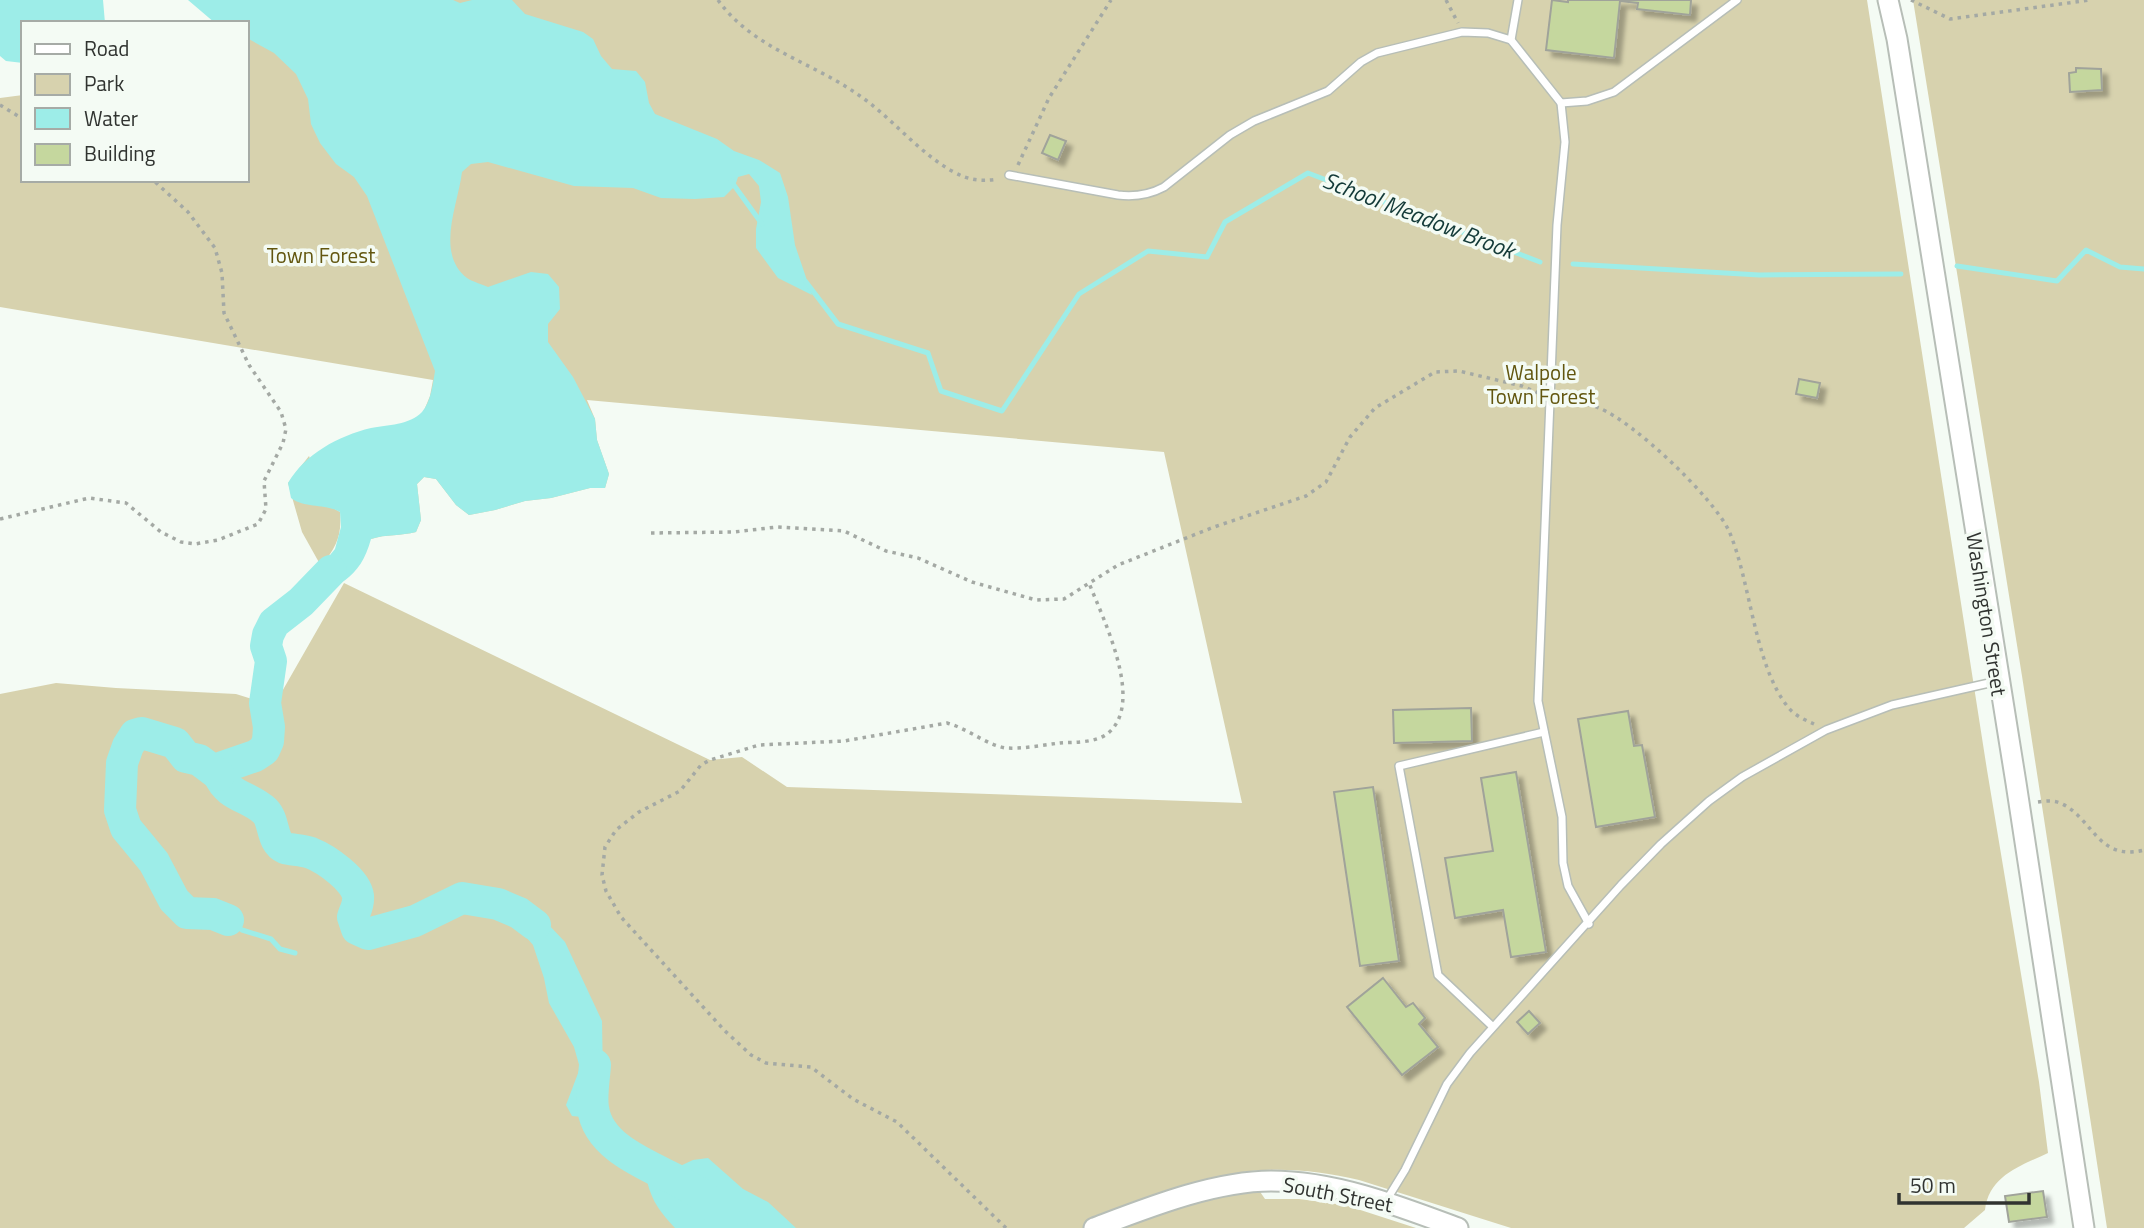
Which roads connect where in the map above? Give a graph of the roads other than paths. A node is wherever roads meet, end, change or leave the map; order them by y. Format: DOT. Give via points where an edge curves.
graph roads {
  1 [pos="1518,0"];
  2 [pos="1737,0"];
  3 [pos="1888,0"];
  4 [pos="1511,40"];
  5 [pos="1561,103"];
  6 [pos="1009,175"];
  7 [pos="1998,681"];
  8 [pos="1544,732"];
  9 [pos="1588,924"];
  10 [pos="1492,1027"];
  11 [pos="1386,1201"];
  12 [pos="1094,1228"];
  13 [pos="1458,1228"];
  14 [pos="2084,1228"];
  1 -- 4 [label="lane"];
  2 -- 5 [label="lane" via="1614,92 1587,102"];
  3 -- 7 [label="main road, Washington Street"];
  4 -- 5 [label="lane"];
  4 -- 6 [label="lane" via="1462,32 1377,52 1328,91 1237,130 1150,193 1118,195"];
  5 -- 8 [label="lane" via="1566,142 1557,225 1538,701"];
  7 -- 9 [label="lane" via="1892,705 1826,730 1742,776 1661,844"];
  7 -- 14 [label="main road, Washington Street"];
  8 -- 9 [label="lane" via="1562,817 1568,886"];
  8 -- 10 [label="lane" via="1399,766 1438,975"];
  9 -- 10 [label="lane"];
  10 -- 11 [label="lane" via="1447,1084"];
  11 -- 12 [label="main road, South Street" via="1271,1181 1188,1196"];
  11 -- 13 [label="main road, South Street"];
}
